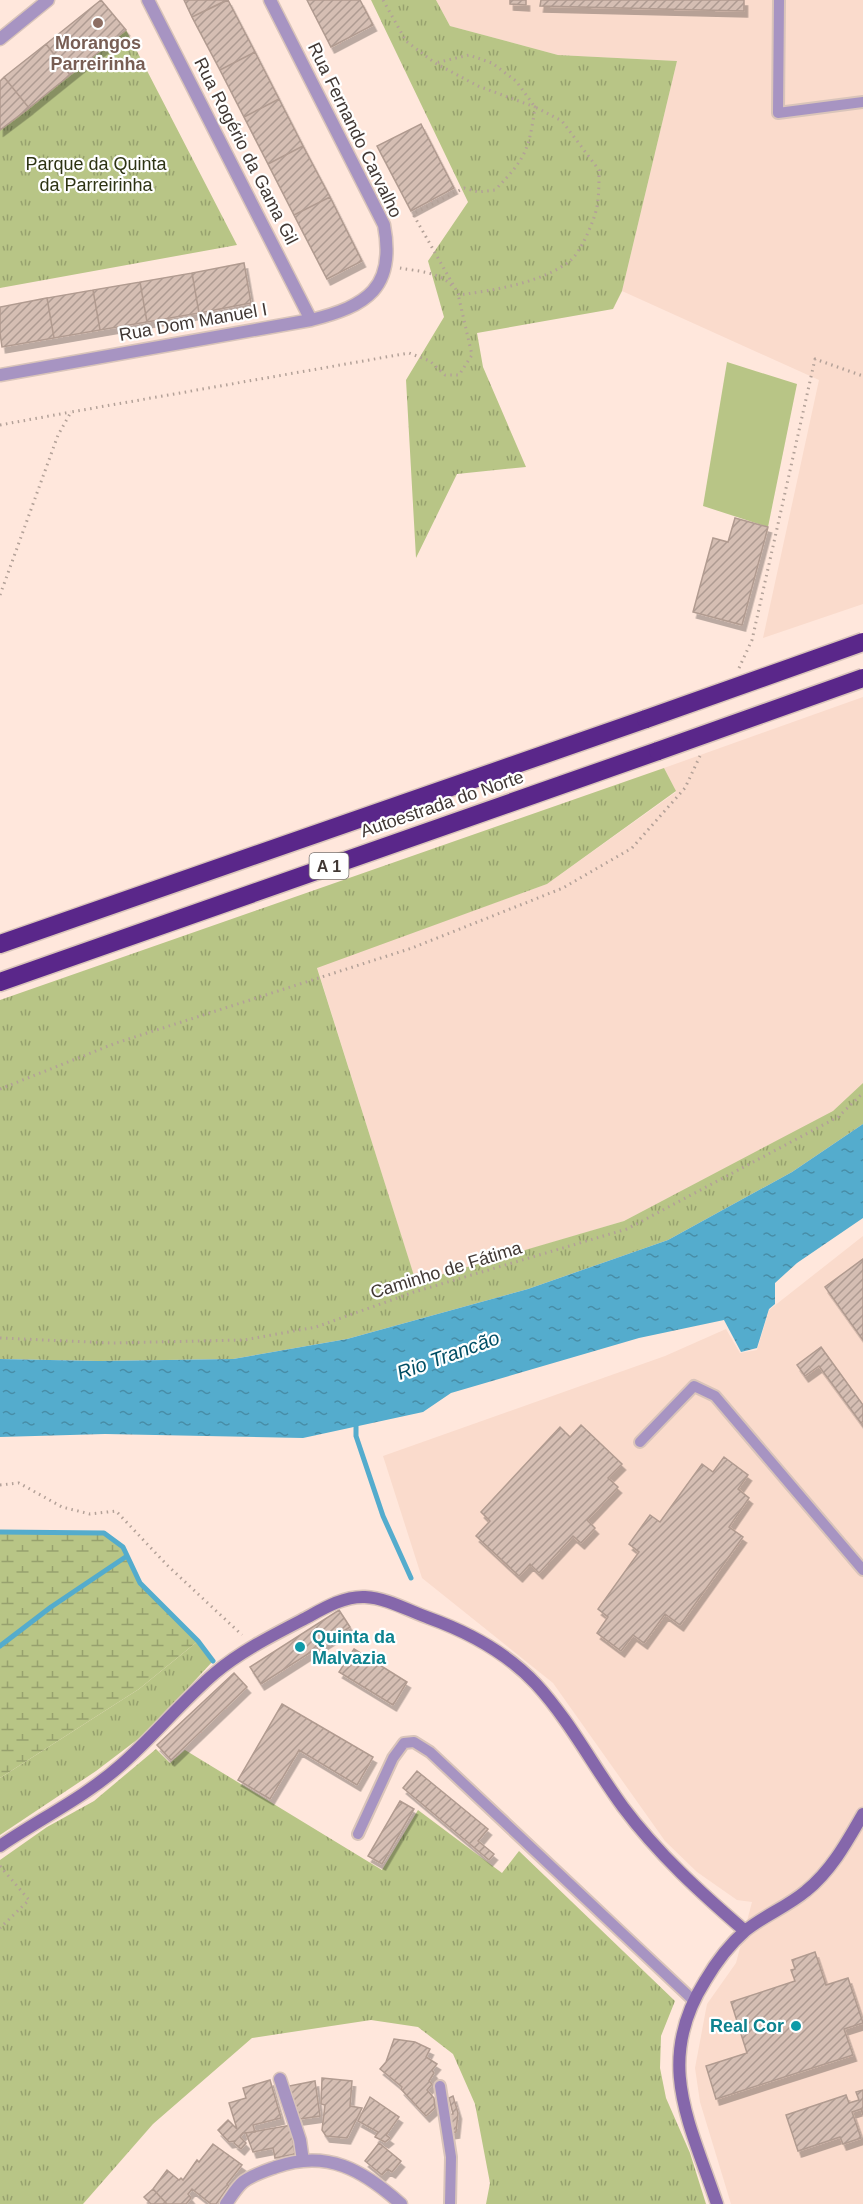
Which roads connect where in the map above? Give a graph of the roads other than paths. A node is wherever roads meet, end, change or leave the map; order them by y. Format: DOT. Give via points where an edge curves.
graph roads {
  1 [pos="48,0"];
  2 [pos="148,0"];
  3 [pos="270,0"];
  4 [pos="779,0"];
  5 [pos="0,39"];
  6 [pos="863,102"];
  7 [pos="380,280"];
  8 [pos="311,320"];
  9 [pos="0,375"];
  10 [pos="863,642"];
  11 [pos="863,678"];
  12 [pos="0,944"];
  13 [pos="0,982"];
  14 [pos="640,1442"];
  15 [pos="863,1570"];
  16 [pos="863,1814"];
  17 [pos="358,1834"];
  18 [pos="0,1846"];
  19 [pos="745,1931"];
  20 [pos="693,2000"];
  21 [pos="280,2079"];
  22 [pos="440,2086"];
  23 [pos="303,2161"];
  24 [pos="226,2204"];
  25 [pos="400,2204"];
  26 [pos="450,2204"];
  27 [pos="717,2204"];
  1 -- 5 [label="street"];
  2 -- 8 [label="street, Rua Rogério da Gama Gil"];
  3 -- 7 [label="street, Rua Fernando Carvalho" via="384,225 388,247"];
  4 -- 6 [label="lane" via="778,113"];
  7 -- 8 [label="street, Rua Dom Manuel I" via="361,302"];
  8 -- 9 [label="street, Rua Dom Manuel I"];
  10 -- 12 [label="highway, Autoestrada do Norte / A 1, bridge"];
  11 -- 13 [label="highway, Autoestrada do Norte / A 1, bridge"];
  14 -- 15 [label="lane" via="693,1386 715,1396"];
  16 -- 19 [label="street" via="838,1857 806,1892"];
  17 -- 20 [label="lane" via="393,1758 404,1743 414,1742 430,1752"];
  18 -- 19 [label="street" via="103,1780 217,1671 330,1605 362,1597 399,1606 474,1637 534,1682 640,1830"];
  19 -- 20 [label="street" via="711,1971"];
  20 -- 27 [label="street" via="678,2050 678,2073 682,2099"];
  21 -- 23 [label="street"];
  22 -- 26 [label="lane" via="451,2157"];
  23 -- 24 [label="street" via="295,2160 243,2182"];
  23 -- 25 [label="street" via="331,2161 360,2173"];
}
